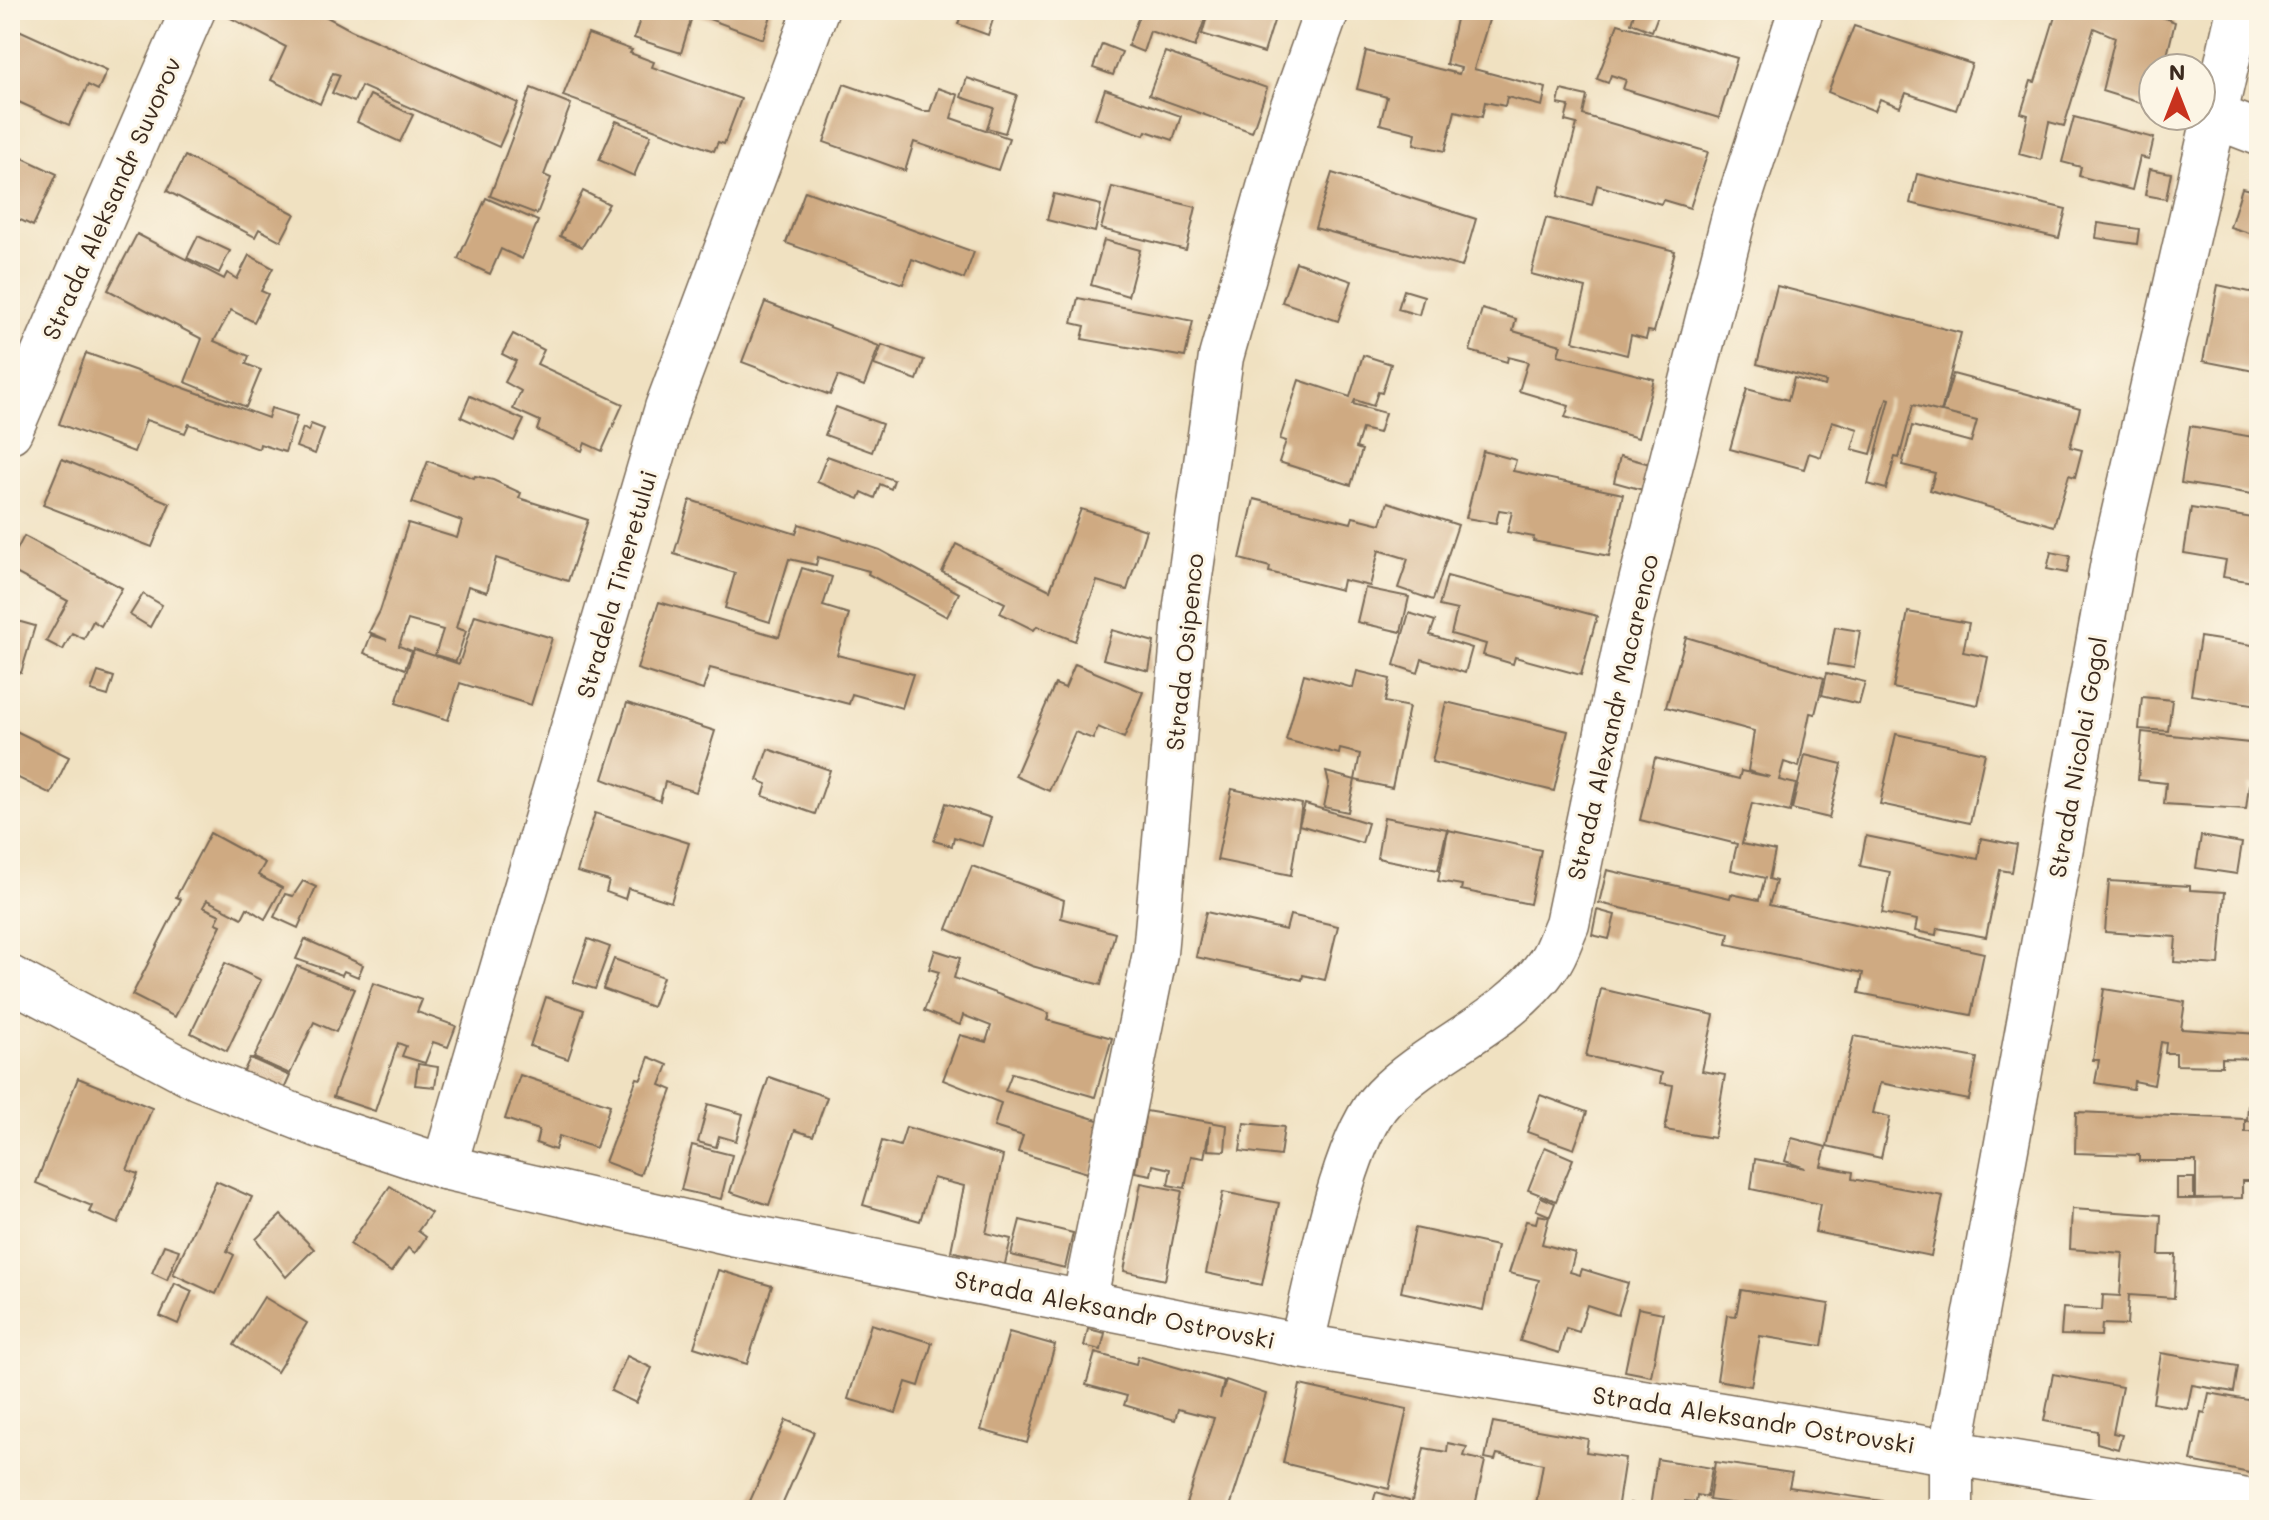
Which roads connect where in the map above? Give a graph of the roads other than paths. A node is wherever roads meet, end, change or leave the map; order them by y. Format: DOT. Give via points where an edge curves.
graph roads {
  1 [pos="193,10"];
  2 [pos="816,10"];
  3 [pos="1327,10"];
  4 [pos="1801,10"];
  5 [pos="2239,10"];
  6 [pos="2217,96"];
  7 [pos="2217,117"];
  8 [pos="2208,132"];
  9 [pos="2259,133"];
  10 [pos="10,431"];
  11 [pos="10,978"];
  12 [pos="444,1167"];
  13 [pos="1084,1303"];
  14 [pos="1301,1346"];
  15 [pos="1951,1450"];
  16 [pos="2259,1503"];
  17 [pos="1951,1510"];
  1 -- 10 [label="street, Strada Aleksandr Suvorov"];
  2 -- 12 [label="street, Stradela Tineretului" via="667,408"];
  3 -- 13 [label="street, Strada Osipenco" via="1289,117 1221,357 1186,605 1155,953"];
  4 -- 14 [label="street, Strada Alexandr Macarenco" via="1734,216 1627,637 1567,924 1549,963 1516,997 1383,1098 1365,1123 1350,1156"];
  5 -- 6 [label="street, Strada Nicolai Gogol"];
  7 -- 9 [label="street"];
  8 -- 15 [label="street, Strada Nicolai Gogol" via="2115,551"];
  11 -- 12 [label="street, Strada Aleksandr Ostrovski" via="199,1078"];
  12 -- 13 [label="street, Strada Aleksandr Ostrovski" via="736,1234"];
  13 -- 14 [label="street, Strada Aleksandr Ostrovski"];
  14 -- 15 [label="street, Strada Aleksandr Ostrovski"];
  15 -- 16 [label="street, Strada Aleksandr Ostrovski"];
  15 -- 17 [label="street, Strada Nicolai Gogol"];
}
